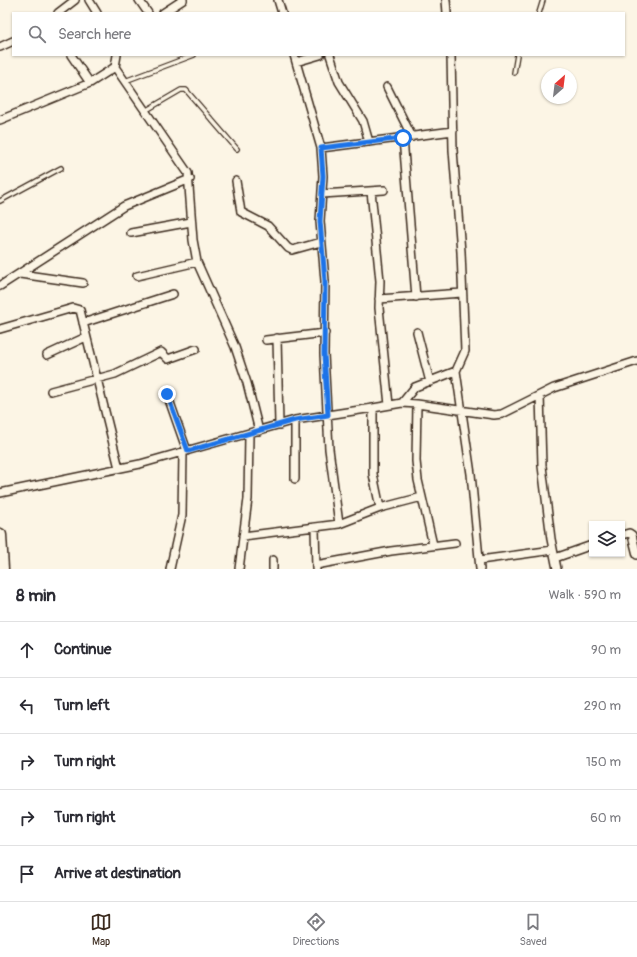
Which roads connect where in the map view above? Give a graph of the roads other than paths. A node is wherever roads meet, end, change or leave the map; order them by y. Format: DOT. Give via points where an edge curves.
graph roads {
  1 [pos="75,0"];
  2 [pos="90,0"];
  3 [pos="139,0"];
  4 [pos="183,0"];
  5 [pos="278,0"];
  6 [pos="446,0"];
  7 [pos="543,0"];
  8 [pos="59,12"];
  9 [pos="96,12"];
  10 [pos="147,12"];
  11 [pos="165,12"];
  12 [pos="282,12"];
  13 [pos="447,12"];
  14 [pos="539,12"];
  15 [pos="12,41"];
  16 [pos="0,47"];
  17 [pos="72,56"];
  18 [pos="116,56"];
  19 [pos="191,56"];
  20 [pos="312,56"];
  21 [pos="330,56"];
  22 [pos="451,56"];
  23 [pos="517,56"];
  24 [pos="295,58"];
  25 [pos="115,67"];
  26 [pos="514,73"];
  27 [pos="124,82"];
  28 [pos="90,84"];
  29 [pos="387,87"];
  30 [pos="145,111"];
  31 [pos="0,120"];
  32 [pos="453,131"];
  33 [pos="412,136"];
  34 [pos="403,138"];
  35 [pos="370,142"];
  36 [pos="321,148"];
  37 [pos="237,149"];
  38 [pos="61,168"];
  39 [pos="190,179"];
  40 [pos="236,181"];
  41 [pos="384,190"];
  42 [pos="371,191"];
  43 [pos="322,194"];
  44 [pos="0,202"];
  45 [pos="191,222"];
  46 [pos="131,233"];
  47 [pos="321,242"];
  48 [pos="197,262"];
  49 [pos="20,274"];
  50 [pos="137,276"];
  51 [pos="83,283"];
  52 [pos="0,286"];
  53 [pos="462,293"];
  54 [pos="173,294"];
  55 [pos="416,296"];
  56 [pos="379,299"];
  57 [pos="83,323"];
  58 [pos="0,329"];
  59 [pos="417,332"];
  60 [pos="325,333"];
  61 [pos="86,337"];
  62 [pos="276,338"];
  63 [pos="266,340"];
  64 [pos="196,349"];
  65 [pos="47,355"];
  66 [pos="637,361"];
  67 [pos="456,372"];
  68 [pos="97,380"];
  69 [pos="430,382"];
  70 [pos="51,391"];
  71 [pos="167,394"];
  72 [pos="540,395"];
  73 [pos="402,403"];
  74 [pos="417,404"];
  75 [pos="389,405"];
  76 [pos="372,408"];
  77 [pos="462,410"];
  78 [pos="328,415"];
  79 [pos="295,420"];
  80 [pos="279,425"];
  81 [pos="259,431"];
  82 [pos="249,434"];
  83 [pos="185,452"];
  84 [pos="119,468"];
  85 [pos="295,479"];
  86 [pos="0,493"];
  87 [pos="422,498"];
  88 [pos="380,508"];
  89 [pos="339,524"];
  90 [pos="315,528"];
  91 [pos="625,534"];
  92 [pos="0,535"];
  93 [pos="243,536"];
  94 [pos="455,543"];
  95 [pos="433,545"];
  96 [pos="589,546"];
  97 [pos="553,550"];
  98 [pos="637,555"];
  99 [pos="555,558"];
  100 [pos="273,560"];
  101 [pos="480,560"];
  102 [pos="316,567"];
  103 [pos="2,569"];
  104 [pos="170,569"];
  105 [pos="239,569"];
  106 [pos="273,569"];
  107 [pos="480,569"];
  108 [pos="557,569"];
  1 -- 8 [label="street"];
  2 -- 9 [label="street"];
  3 -- 10 [label="street"];
  4 -- 11 [label="street"];
  5 -- 12 [label="street"];
  6 -- 13 [label="street"];
  7 -- 14 [label="lane"];
  15 -- 16 [label="street"];
  17 -- 28 [label="street"];
  18 -- 25 [label="street"];
  19 -- 27 [label="lane"];
  20 -- 24 [label="street"];
  21 -- 35 [label="street" via="339,82 363,121"];
  22 -- 32 [label="street"];
  23 -- 26 [label="lane"];
  24 -- 36 [label="street"];
  25 -- 27 [label="street"];
  25 -- 28 [label="street"];
  27 -- 30 [label="street"];
  28 -- 31 [label="street"];
  29 -- 33 [label="street"];
  30 -- 37 [label="lane" via="181,90 186,90"];
  30 -- 39 [label="street"];
  32 -- 33 [label="street"];
  32 -- 53 [label="street"];
  33 -- 34 [label="street"];
  34 -- 35 [label="street"];
  34 -- 55 [label="street"];
  35 -- 36 [label="street"];
  36 -- 43 [label="street"];
  38 -- 44 [label="lane"];
  39 -- 45 [label="street"];
  39 -- 49 [label="street" via="124,206"];
  40 -- 47 [label="street" via="242,212 268,226 288,248 292,250"];
  41 -- 42 [label="street"];
  42 -- 43 [label="street"];
  42 -- 56 [label="street" via="380,281"];
  43 -- 47 [label="street"];
  45 -- 46 [label="street"];
  45 -- 48 [label="street"];
  47 -- 60 [label="street" via="325,281"];
  48 -- 50 [label="street"];
  48 -- 81 [label="street" via="248,383"];
  49 -- 51 [label="street"];
  49 -- 52 [label="street"];
  53 -- 55 [label="street"];
  53 -- 67 [label="street" via="465,351"];
  54 -- 57 [label="street"];
  55 -- 56 [label="street"];
  56 -- 75 [label="street"];
  57 -- 58 [label="street" via="80,310 75,308"];
  57 -- 61 [label="street"];
  59 -- 69 [label="street"];
  60 -- 62 [label="street"];
  60 -- 78 [label="street"];
  61 -- 65 [label="street"];
  61 -- 68 [label="street"];
  62 -- 63 [label="street"];
  62 -- 80 [label="street"];
  64 -- 68 [label="street" via="168,359 162,352"];
  66 -- 72 [label="street" via="572,381"];
  67 -- 69 [label="street"];
  67 -- 77 [label="street"];
  68 -- 70 [label="street"];
  68 -- 84 [label="street"];
  69 -- 73 [label="street" via="414,388"];
  71 -- 83 [label="street"];
  72 -- 77 [label="street" via="494,416"];
  72 -- 97 [label="street" via="542,466"];
  73 -- 74 [label="street"];
  73 -- 75 [label="street"];
  74 -- 77 [label="street"];
  74 -- 87 [label="street" via="416,461"];
  75 -- 76 [label="street"];
  76 -- 78 [label="street"];
  76 -- 88 [label="street" via="372,474"];
  77 -- 101 [label="street"];
  78 -- 79 [label="street"];
  78 -- 89 [label="street" via="329,449"];
  79 -- 80 [label="street"];
  79 -- 85 [label="street"];
  80 -- 81 [label="street"];
  81 -- 82 [label="street"];
  82 -- 83 [label="street"];
  82 -- 93 [label="street" via="248,499"];
  83 -- 84 [label="street"];
  83 -- 104 [label="street" via="182,515"];
  84 -- 86 [label="street"];
  87 -- 88 [label="street"];
  87 -- 95 [label="street"];
  88 -- 89 [label="street"];
  89 -- 90 [label="street"];
  90 -- 93 [label="street"];
  90 -- 102 [label="street"];
  91 -- 98 [label="street" via="632,535"];
  92 -- 103 [label="highway"];
  93 -- 105 [label="street"];
  94 -- 95 [label="street"];
  95 -- 102 [label="street"];
  96 -- 99 [label="street"];
  97 -- 99 [label="street"];
  97 -- 101 [label="street"];
  99 -- 108 [label="street"];
  100 -- 106 [label="street"];
  101 -- 107 [label="street"];
}
